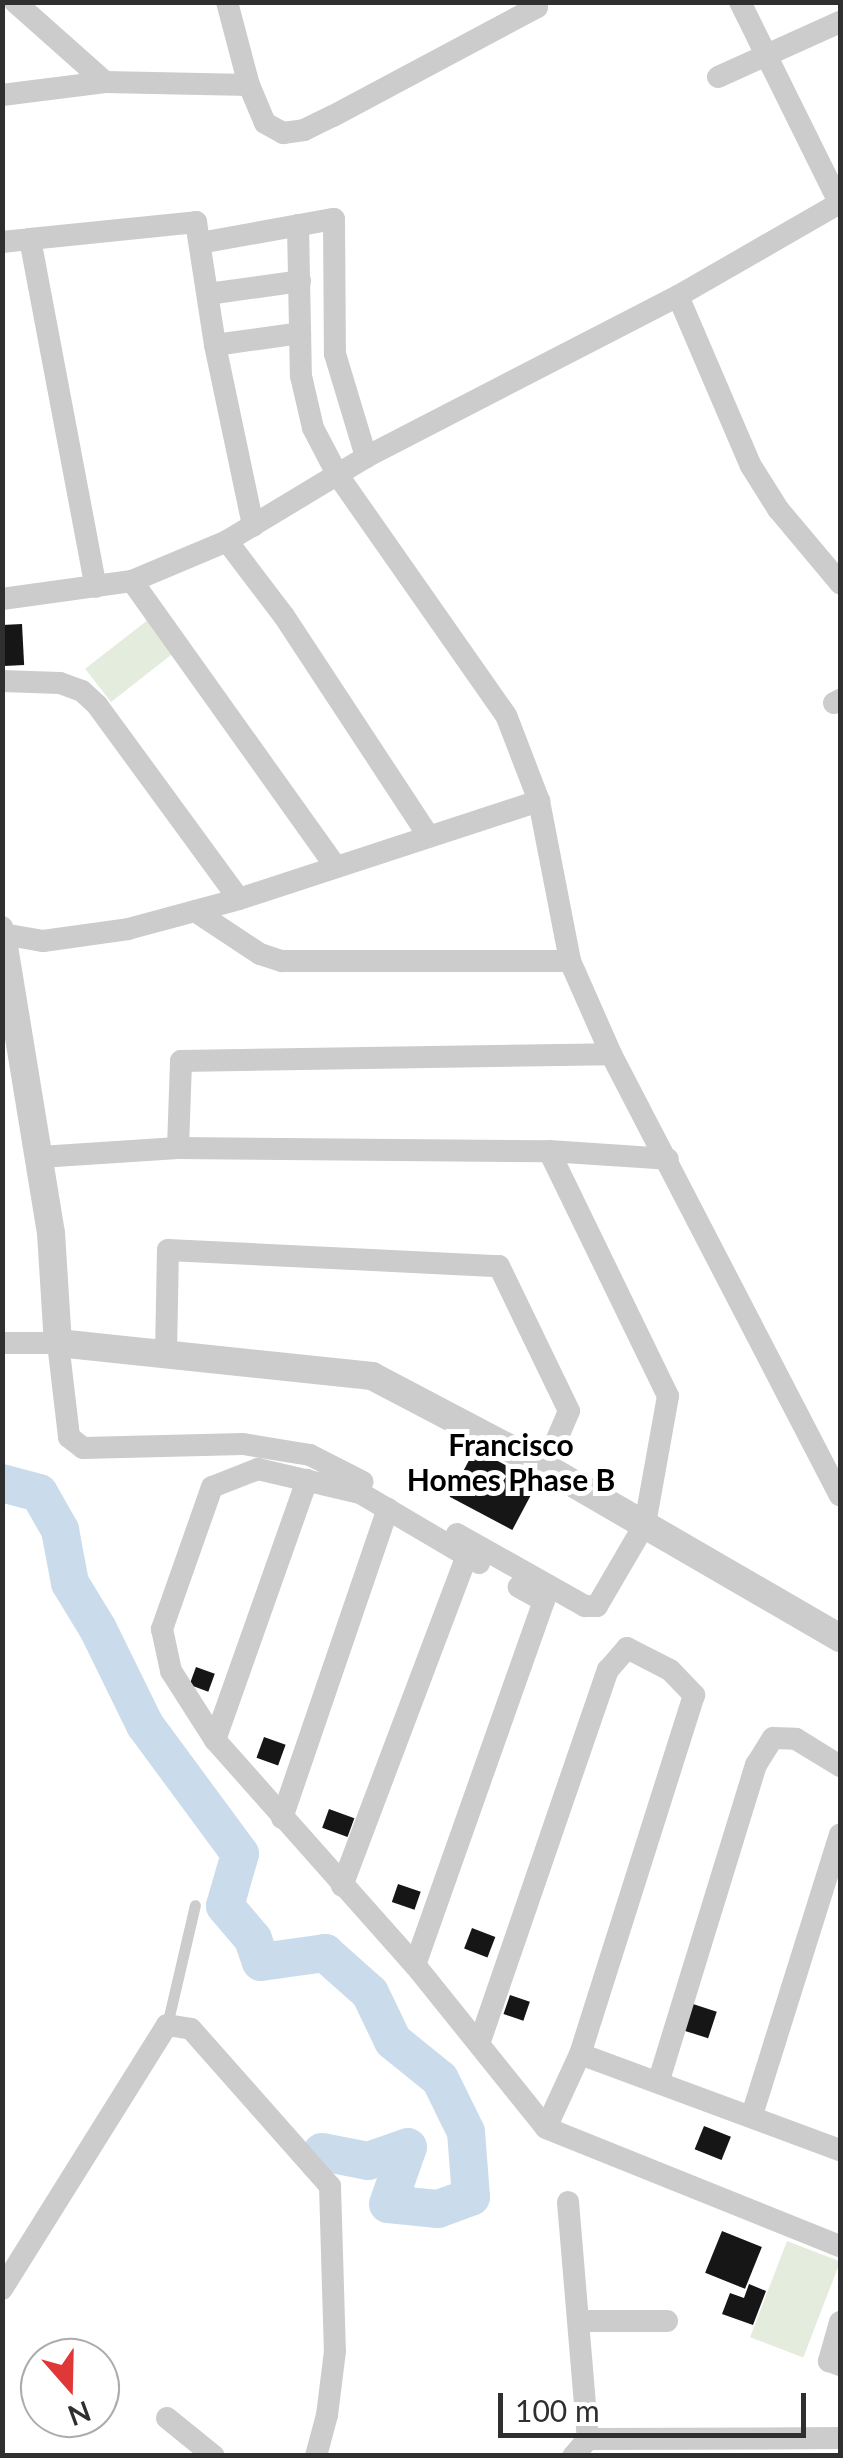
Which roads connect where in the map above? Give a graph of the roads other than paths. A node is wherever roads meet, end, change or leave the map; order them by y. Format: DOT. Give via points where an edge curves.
graph roads {
  1 [pos="15,2"];
  2 [pos="227,2"];
  3 [pos="740,2"];
  4 [pos="538,4"];
  5 [pos="840,22"];
  6 [pos="768,56"];
  7 [pos="718,76"];
  8 [pos="105,82"];
  9 [pos="249,85"];
  10 [pos="2,94"];
  11 [pos="840,203"];
  12 [pos="298,225"];
  13 [pos="30,239"];
  14 [pos="2,242"];
  15 [pos="200,243"];
  16 [pos="300,281"];
  17 [pos="208,294"];
  18 [pos="678,296"];
  19 [pos="300,333"];
  20 [pos="215,345"];
  21 [pos="366,457"];
  22 [pos="337,474"];
  23 [pos="252,526"];
  24 [pos="227,541"];
  25 [pos="132,582"];
  26 [pos="840,583"];
  27 [pos="96,588"];
  28 [pos="2,599"];
  29 [pos="2,681"];
  30 [pos="539,801"];
  31 [pos="429,837"];
  32 [pos="336,867"];
  33 [pos="239,899"];
  34 [pos="195,911"];
  35 [pos="3,931"];
  36 [pos="570,960"];
  37 [pos="611,1054"];
  38 [pos="178,1148"];
  39 [pos="549,1151"];
  40 [pos="40,1157"];
  41 [pos="668,1159"];
  42 [pos="58,1343"];
  43 [pos="2,1344"];
  44 [pos="166,1353"];
  45 [pos="545,1467"];
  46 [pos="307,1480"];
  47 [pos="840,1495"];
  48 [pos="388,1510"];
  49 [pos="645,1524"];
  50 [pos="466,1556"];
  51 [pos="840,1638"];
  52 [pos="215,1740"];
  53 [pos="840,1766"];
  54 [pos="282,1818"];
  55 [pos="840,1834"];
  56 [pos="342,1886"];
  57 [pos="196,1905"];
  58 [pos="416,1966"];
  59 [pos="168,2025"];
  60 [pos="479,2044"];
  61 [pos="580,2054"];
  62 [pos="658,2080"];
  63 [pos="752,2115"];
  64 [pos="546,2128"];
  65 [pos="840,2150"];
  66 [pos="568,2202"];
  67 [pos="840,2246"];
  68 [pos="2,2290"];
  69 [pos="580,2321"];
  70 [pos="667,2321"];
  71 [pos="840,2322"];
  72 [pos="840,2366"];
  73 [pos="168,2418"];
  74 [pos="840,2438"];
  75 [pos="581,2447"];
  76 [pos="214,2456"];
  77 [pos="316,2456"];
  1 -- 8 [label="street"];
  2 -- 9 [label="street"];
  3 -- 6 [label="street"];
  4 -- 9 [label="street" via="304,130 283,133 265,123"];
  5 -- 6 [label="street"];
  6 -- 7 [label="street"];
  6 -- 11 [label="street"];
  8 -- 9 [label="street"];
  8 -- 10 [label="street"];
  11 -- 18 [label="street"];
  12 -- 15 [label="street"];
  12 -- 16 [label="street"];
  12 -- 21 [label="street" via="334,219 335,354"];
  13 -- 14 [label="street"];
  13 -- 15 [label="street" via="196,222"];
  13 -- 27 [label="street"];
  15 -- 17 [label="street"];
  16 -- 17 [label="street"];
  16 -- 19 [label="street"];
  17 -- 20 [label="street"];
  18 -- 21 [label="street"];
  18 -- 26 [label="street" via="751,466"];
  19 -- 20 [label="street"];
  19 -- 22 [label="street" via="306,403"];
  20 -- 23 [label="street"];
  21 -- 22 [label="street"];
  22 -- 23 [label="street"];
  22 -- 30 [label="street" via="506,715"];
  23 -- 24 [label="street"];
  24 -- 25 [label="street"];
  24 -- 31 [label="street"];
  25 -- 27 [label="street"];
  25 -- 32 [label="street"];
  27 -- 28 [label="street"];
  29 -- 33 [label="street" via="60,683 98,705"];
  30 -- 31 [label="street"];
  30 -- 36 [label="street"];
  31 -- 32 [label="street"];
  32 -- 33 [label="street"];
  33 -- 34 [label="street"];
  34 -- 35 [label="street" via="43,941"];
  34 -- 36 [label="street" via="282,961"];
  35 -- 40 [label="street"];
  36 -- 37 [label="street"];
  37 -- 38 [label="street" via="181,1061"];
  37 -- 41 [label="street"];
  38 -- 39 [label="street"];
  38 -- 40 [label="street"];
  39 -- 41 [label="street"];
  39 -- 49 [label="street" via="668,1396"];
  40 -- 42 [label="street"];
  41 -- 47 [label="street"];
  42 -- 43 [label="street"];
  42 -- 44 [label="street"];
  42 -- 49 [label="street" via="74,1444 242,1444 310,1456 585,1606 597,1606"];
  44 -- 45 [label="street" via="372,1376"];
  44 -- 45 [label="street" via="168,1250 498,1266 569,1412"];
  45 -- 49 [label="street"];
  46 -- 48 [label="street" via="360,1493"];
  46 -- 52 [label="street"];
  46 -- 52 [label="street" via="258,1469 212,1487 172,1592 162,1629 171,1671"];
  48 -- 50 [label="street"];
  48 -- 54 [label="street"];
  49 -- 51 [label="street"];
  50 -- 56 [label="street"];
  50 -- 58 [label="street" via="544,1601"];
  52 -- 54 [label="street"];
  53 -- 62 [label="street" via="796,1740 773,1738 756,1766"];
  54 -- 56 [label="street"];
  55 -- 63 [label="street"];
  56 -- 58 [label="street"];
  57 -- 59 [label="lane"];
  58 -- 60 [label="street"];
  59 -- 68 [label="street"];
  59 -- 77 [label="street" via="191,2029 330,2186 335,2351"];
  60 -- 61 [label="street" via="608,1670 627,1648 670,1670 694,1695"];
  60 -- 64 [label="street"];
  61 -- 62 [label="street"];
  61 -- 64 [label="street"];
  62 -- 63 [label="street"];
  63 -- 65 [label="street"];
  64 -- 67 [label="street"];
  66 -- 69 [label="street"];
  69 -- 70 [label="street"];
  69 -- 75 [label="street"];
  71 -- 72 [label="street" via="828,2362"];
  73 -- 76 [label="street"];
  74 -- 75 [label="street"];
}
